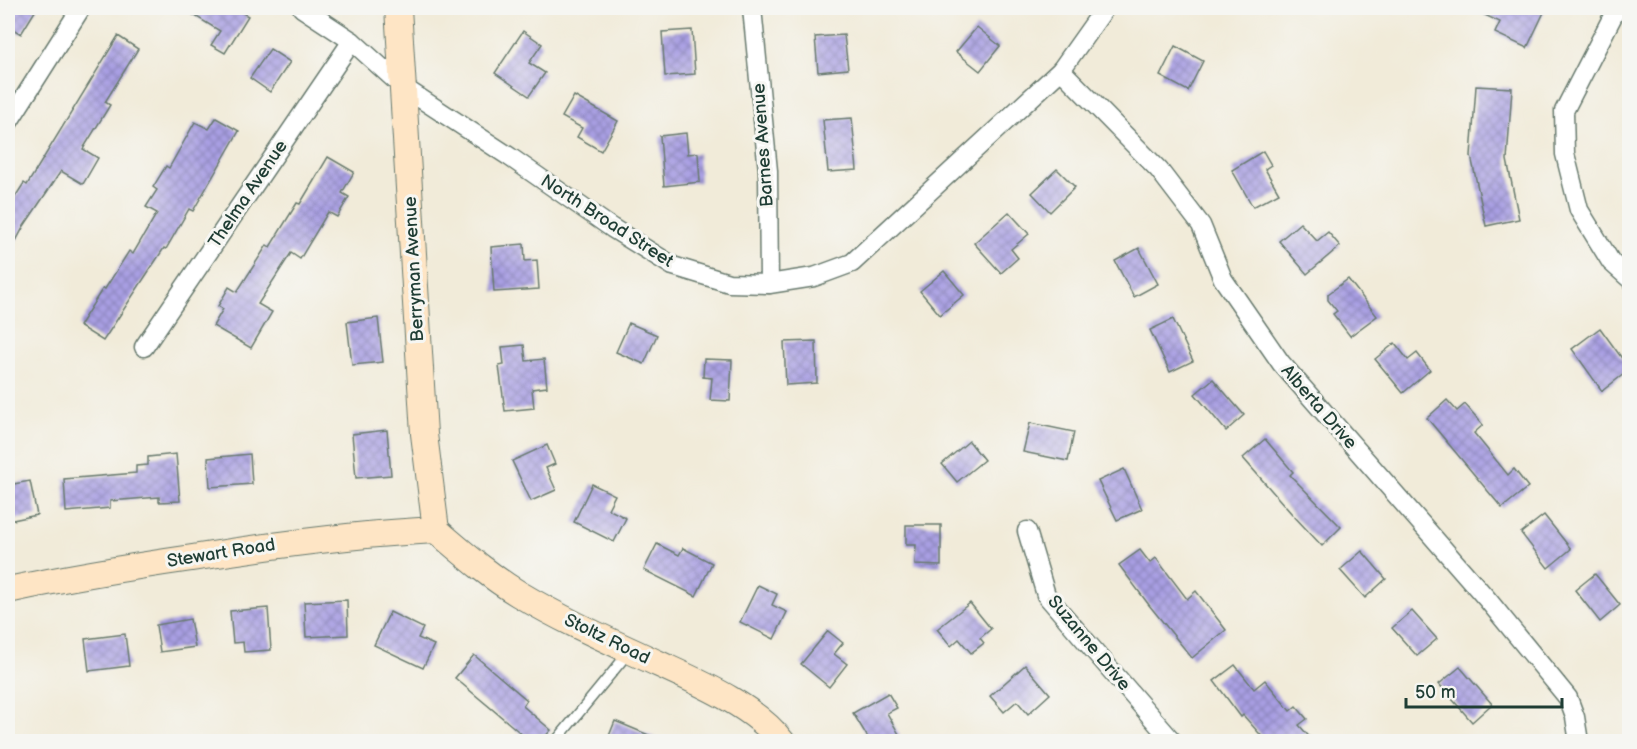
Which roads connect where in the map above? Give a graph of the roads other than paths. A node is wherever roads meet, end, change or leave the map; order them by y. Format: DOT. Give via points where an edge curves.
graph roads {
  1 [pos="81,8"];
  2 [pos="302,8"];
  3 [pos="398,8"];
  4 [pos="752,8"];
  5 [pos="1105,8"];
  6 [pos="1617,8"];
  7 [pos="352,40"];
  8 [pos="1061,70"];
  9 [pos="403,87"];
  10 [pos="8,123"];
  11 [pos="1629,279"];
  12 [pos="769,284"];
  13 [pos="144,347"];
  14 [pos="436,530"];
  15 [pos="1027,531"];
  16 [pos="8,590"];
  17 [pos="631,651"];
  18 [pos="555,741"];
  19 [pos="782,741"];
  20 [pos="1173,741"];
  21 [pos="1579,741"];
  1 -- 10 [label="street"];
  2 -- 7 [label="street, North Broad Street"];
  3 -- 9 [label="street, Berryman Avenue"];
  4 -- 12 [label="street, Barnes Avenue" via="768,171"];
  5 -- 8 [label="street, North Broad Street"];
  6 -- 11 [label="street" via="1564,111 1565,154 1579,210 1611,262"];
  7 -- 9 [label="street, North Broad Street"];
  7 -- 13 [label="street, Thelma Avenue"];
  8 -- 12 [label="street, North Broad Street" via="852,263 814,278"];
  8 -- 21 [label="street, Alberta Drive" via="1159,170 1201,225 1224,279 1281,363 1488,599 1568,698"];
  9 -- 12 [label="street, North Broad Street" via="674,266 729,283"];
  9 -- 14 [label="street, Berryman Avenue" via="424,434"];
  14 -- 16 [label="street, Stewart Road" via="285,543"];
  14 -- 17 [label="street, Stoltz Road" via="519,594"];
  15 -- 20 [label="street, Suzanne Drive" via="1046,595"];
  17 -- 18 [label="lane"];
  17 -- 19 [label="street, Stoltz Road" via="712,689 748,711"];
}
